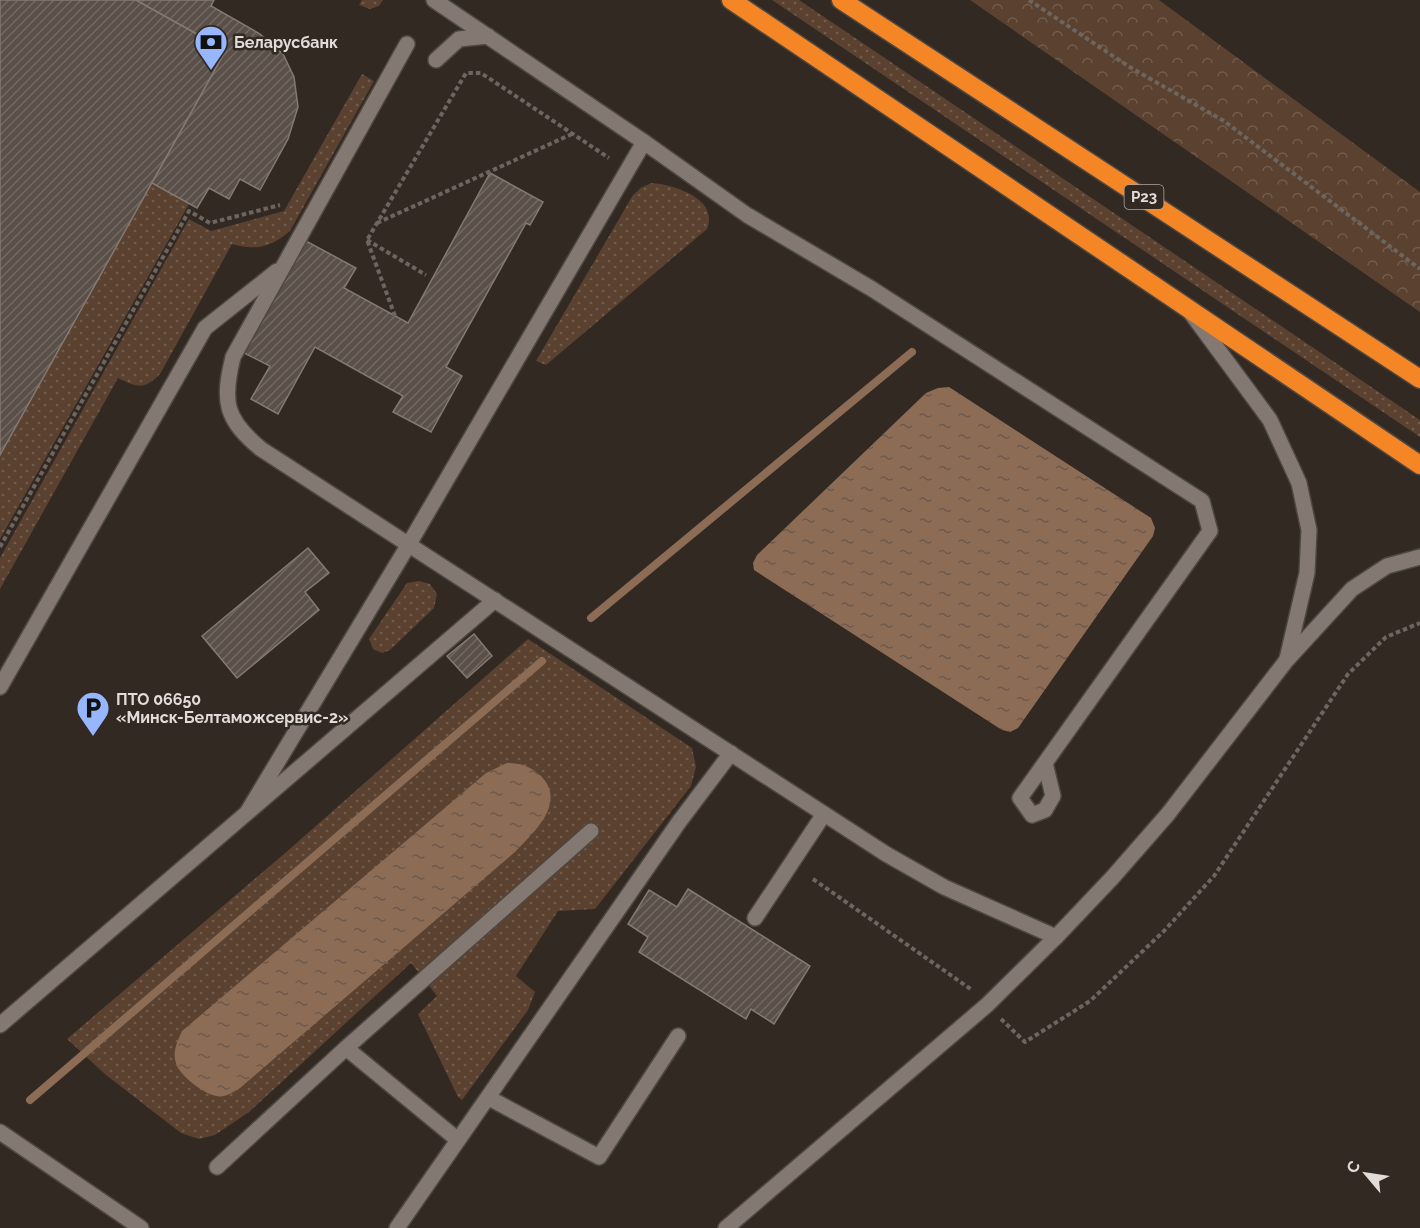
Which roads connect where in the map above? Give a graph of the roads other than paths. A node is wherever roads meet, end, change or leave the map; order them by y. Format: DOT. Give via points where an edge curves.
graph roads {
  1 [pos="435,0"];
  2 [pos="731,0"];
  3 [pos="841,0"];
  4 [pos="859,0"];
  5 [pos="866,18"];
  6 [pos="488,36"];
  7 [pos="407,44"];
  8 [pos="436,60"];
  9 [pos="644,142"];
  10 [pos="284,266"];
  11 [pos="1188,310"];
  12 [pos="1420,380"];
  13 [pos="1420,465"];
  14 [pos="408,544"];
  15 [pos="1420,557"];
  16 [pos="495,600"];
  17 [pos="1286,662"];
  18 [pos="0,687"];
  19 [pos="731,753"];
  20 [pos="1045,763"];
  21 [pos="248,811"];
  22 [pos="824,814"];
  23 [pos="591,831"];
  24 [pos="755,918"];
  25 [pos="1056,937"];
  26 [pos="0,1025"];
  27 [pos="678,1036"];
  28 [pos="346,1048"];
  29 [pos="489,1098"];
  30 [pos="0,1132"];
  31 [pos="458,1140"];
  32 [pos="217,1167"];
  33 [pos="141,1228"];
  34 [pos="397,1228"];
  35 [pos="726,1228"];
  1 -- 6 [label="lane"];
  2 -- 11 [label="highway"];
  3 -- 5 [label="highway, Р23"];
  4 -- 5 [label="lane"];
  5 -- 12 [label="highway, Р23"];
  6 -- 8 [label="lane" via="459,39"];
  6 -- 9 [label="lane"];
  7 -- 10 [label="lane"];
  9 -- 14 [label="lane"];
  9 -- 20 [label="lane" via="747,215 872,289 1202,501 1210,531"];
  10 -- 14 [label="lane" via="233,357 227,382 229,409 241,432 261,449"];
  10 -- 18 [label="lane" via="205,328"];
  11 -- 13 [label="highway"];
  11 -- 17 [label="lane" via="1270,420 1299,483 1309,530 1306,573"];
  14 -- 16 [label="lane"];
  14 -- 21 [label="lane"];
  15 -- 17 [label="lane" via="1387,566 1352,590"];
  16 -- 19 [label="lane"];
  16 -- 21 [label="lane"];
  17 -- 25 [label="lane" via="1168,814"];
  19 -- 22 [label="lane"];
  19 -- 29 [label="lane"];
  21 -- 26 [label="lane"];
  22 -- 24 [label="lane"];
  22 -- 25 [label="lane" via="944,887"];
  23 -- 28 [label="lane"];
  25 -- 35 [label="lane" via="987,1005"];
  27 -- 29 [label="lane" via="599,1157"];
  28 -- 31 [label="lane"];
  28 -- 32 [label="lane"];
  29 -- 31 [label="lane"];
  30 -- 33 [label="lane"];
  31 -- 34 [label="lane"];
}
